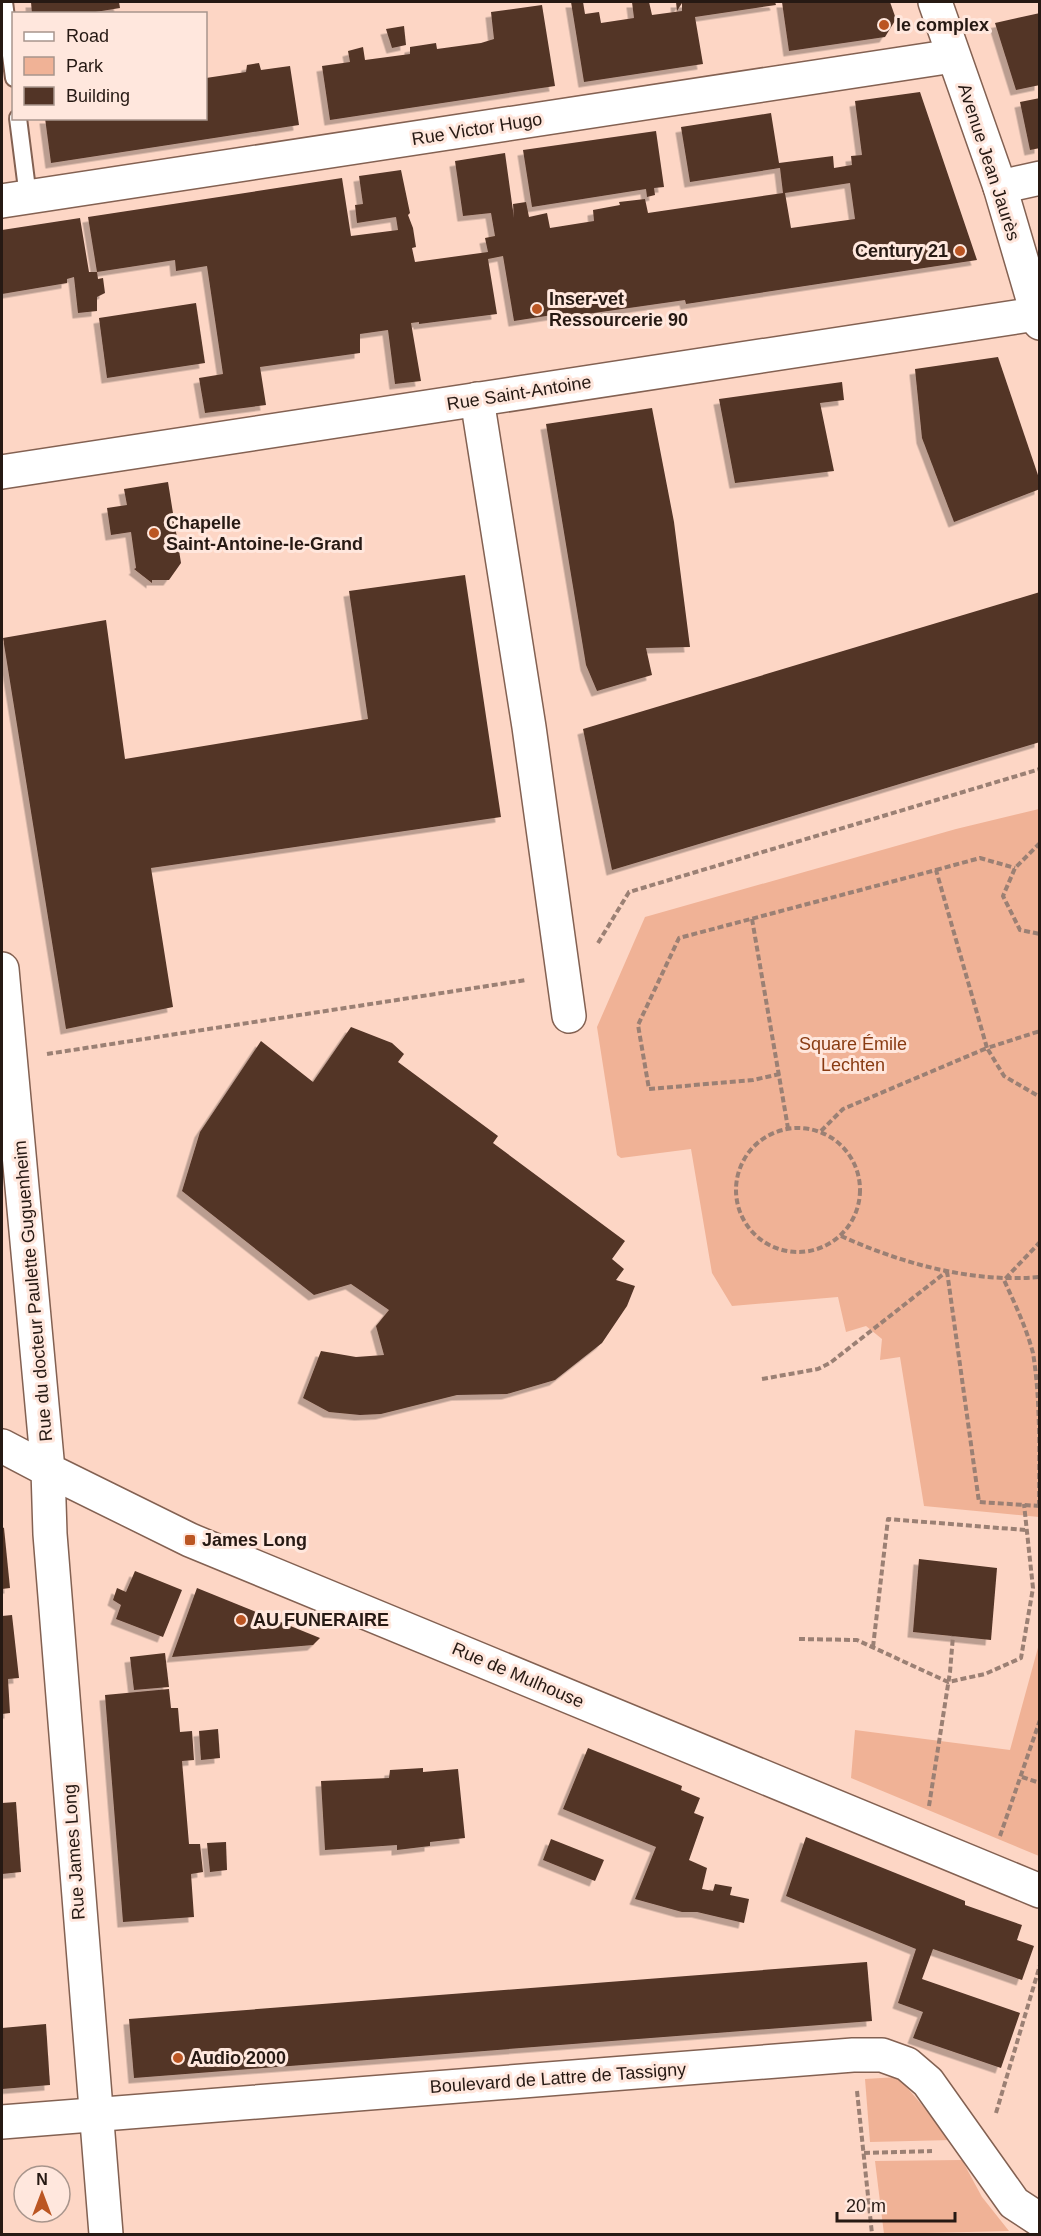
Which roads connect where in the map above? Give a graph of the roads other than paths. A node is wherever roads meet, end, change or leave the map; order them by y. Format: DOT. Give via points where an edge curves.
graph roads {
  1 [pos="4,2"];
  2 [pos="935,2"];
  3 [pos="953,56"];
  4 [pos="12,63"];
  5 [pos="18,120"];
  6 [pos="1040,178"];
  7 [pos="1000,188"];
  8 [pos="15,199"];
  9 [pos="1038,319"];
  10 [pos="477,399"];
  11 [pos="2,472"];
  12 [pos="2,969"];
  13 [pos="569,1016"];
  14 [pos="2,1446"];
  15 [pos="48,1470"];
  16 [pos="1040,1891"];
  17 [pos="95,2115"];
  18 [pos="2,2122"];
  19 [pos="1040,2220"];
  20 [pos="106,2235"];
  1 -- 4 [label="lane"];
  2 -- 3 [label="street, Avenue Jean Jaurès"];
  3 -- 7 [label="street, Avenue Jean Jaurès"];
  3 -- 8 [label="street, Rue Victor Hugo"];
  5 -- 8 [label="lane"];
  6 -- 7 [label="street"];
  7 -- 9 [label="street, Avenue Jean Jaurès"];
  9 -- 10 [label="street, Rue Saint-Antoine"];
  10 -- 11 [label="street, Rue Saint-Antoine"];
  10 -- 13 [label="street" via="529,727"];
  12 -- 15 [label="street, Rue du docteur Paulette Guguenheim"];
  14 -- 15 [label="street, Rue de Mulhouse"];
  15 -- 16 [label="street, Rue de Mulhouse" via="190,1540"];
  15 -- 17 [label="street, Rue James Long"];
  17 -- 18 [label="street, Boulevard de Lattre de Tassigny"];
  17 -- 19 [label="street, Boulevard de Lattre de Tassigny" via="882,2055 907,2064 928,2082 1014,2203"];
  17 -- 20 [label="street, Rue James Long"];
}
